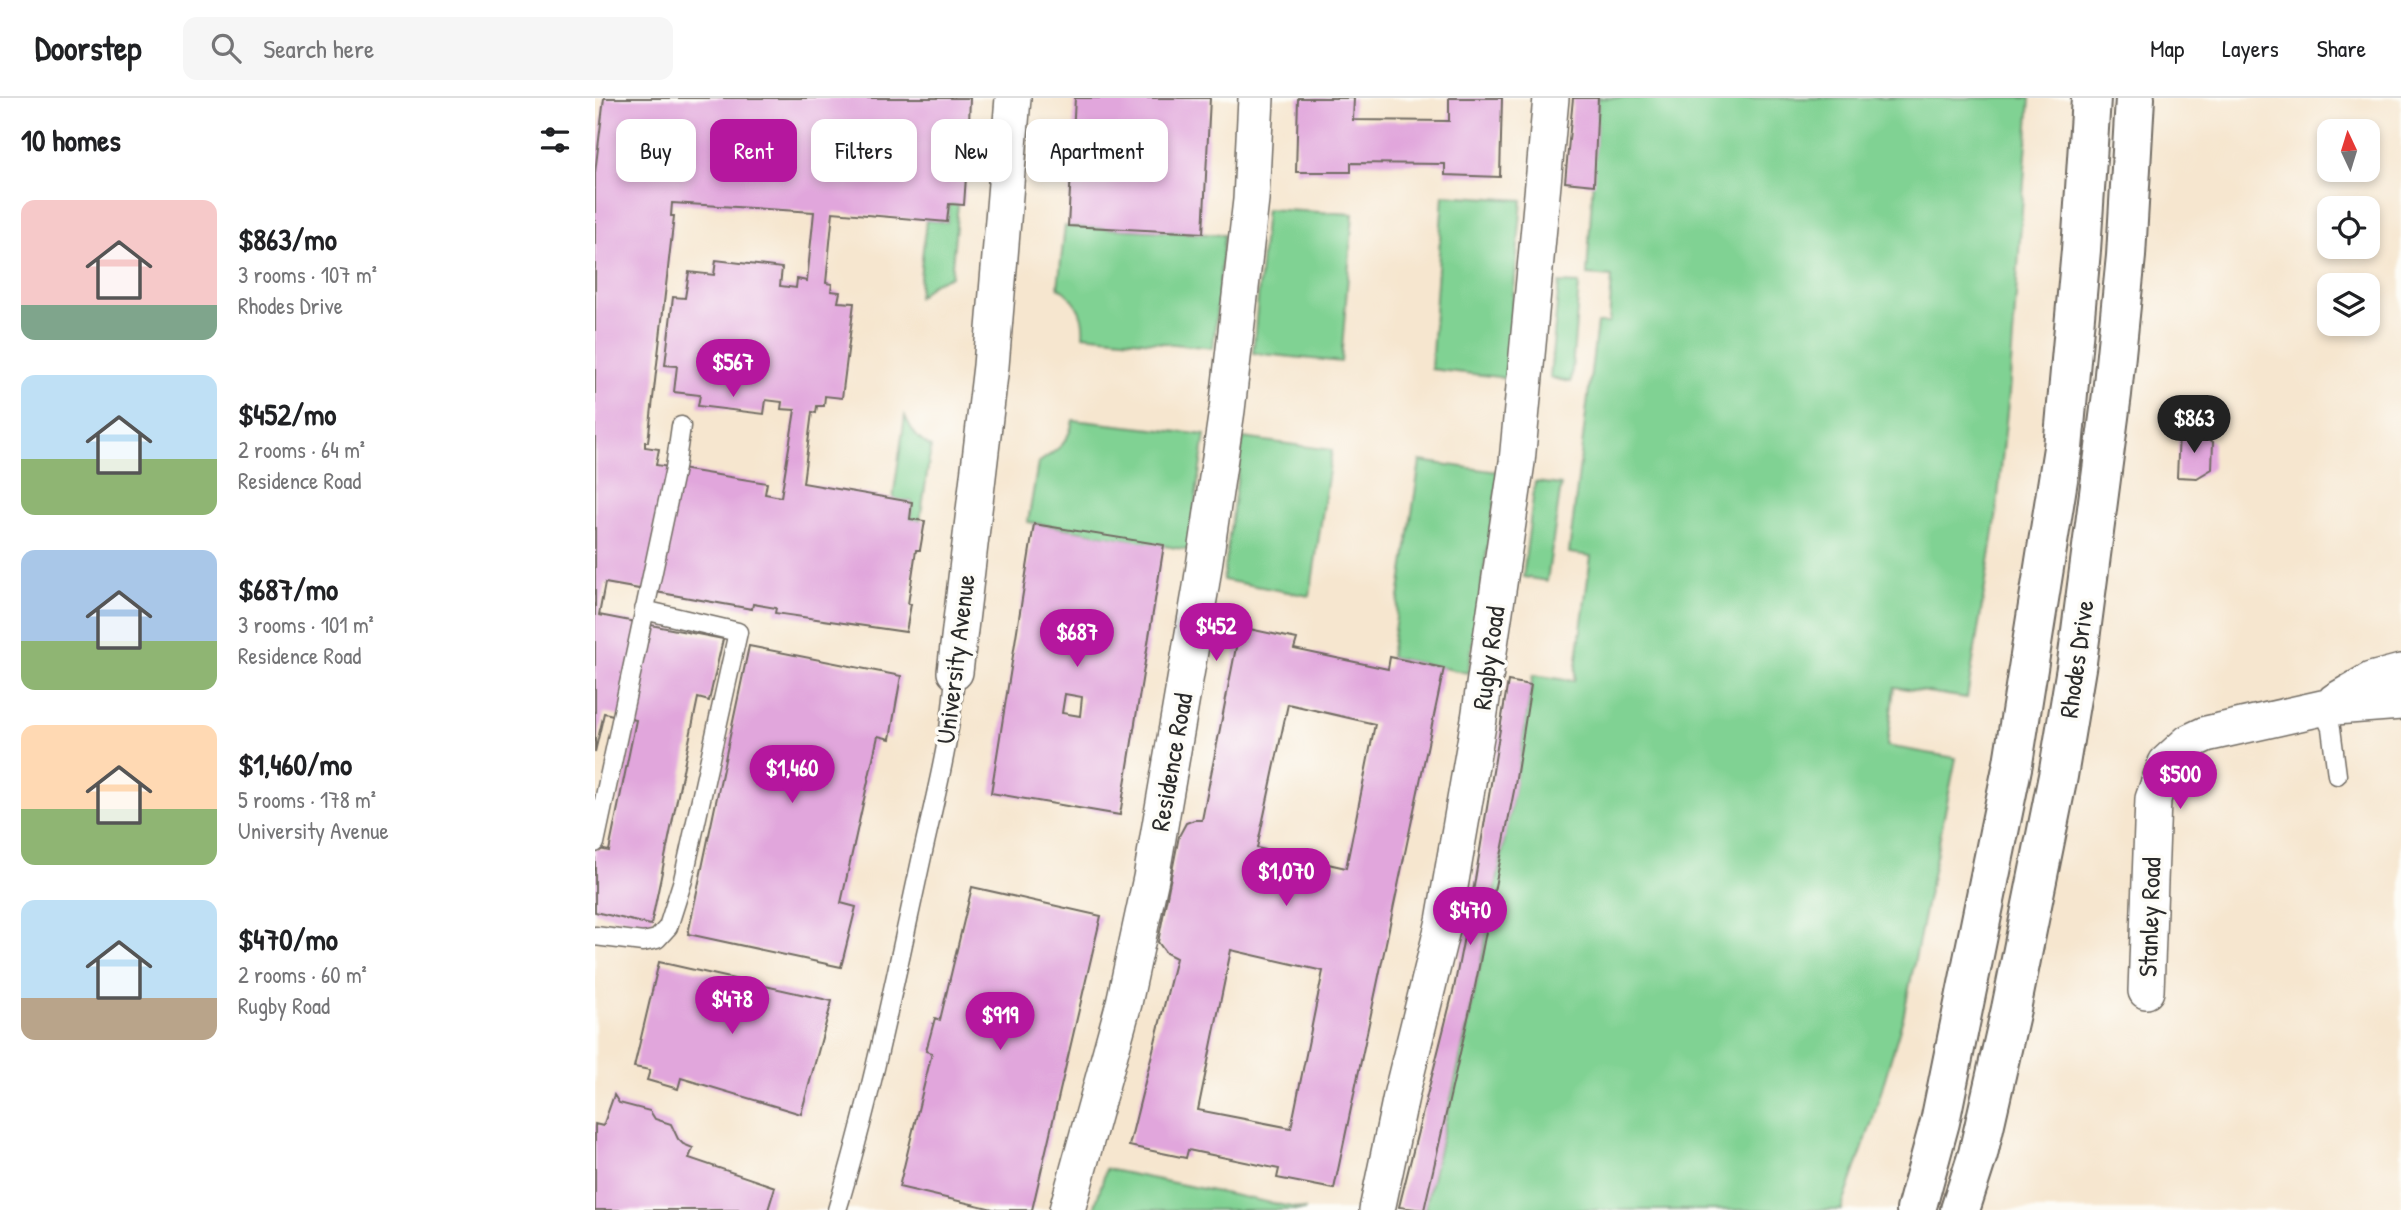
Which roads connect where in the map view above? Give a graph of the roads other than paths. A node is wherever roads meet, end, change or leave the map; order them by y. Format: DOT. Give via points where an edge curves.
graph roads {
  1 [pos="1013,98"];
  2 [pos="1257,98"];
  3 [pos="1551,98"];
  4 [pos="2091,98"];
  5 [pos="2135,98"];
  6 [pos="681,426"];
  7 [pos="644,610"];
  8 [pos="955,672"];
  9 [pos="2397,692"];
  10 [pos="2322,708"];
  11 [pos="2337,775"];
  12 [pos="595,843"];
  13 [pos="595,936"];
  14 [pos="2146,991"];
  15 [pos="838,1210"];
  16 [pos="1067,1210"];
  17 [pos="1377,1210"];
  18 [pos="1916,1210"];
  19 [pos="1960,1210"];
  1 -- 8 [label="street, University Avenue" via="991,366"];
  2 -- 16 [label="street, Residence Road" via="1251,200 1227,410 1163,812 1124,1003"];
  3 -- 17 [label="street, Rugby Road" via="1517,462 1479,719 1444,920"];
  4 -- 18 [label="highway, Rhodes Drive" via="2063,448 2015,750 1940,1122"];
  5 -- 19 [label="highway, Rhodes Drive" via="2122,298 2077,662 2011,1009 1978,1154"];
  6 -- 7 [label="lane"];
  7 -- 12 [label="lane"];
  7 -- 13 [label="lane" via="739,632 683,880 668,927 657,939 643,942"];
  8 -- 15 [label="lane, University Avenue" via="951,720 909,915"];
  9 -- 10 [label="street, Stanley Road" via="2371,680"];
  10 -- 11 [label="lane" via="2331,728"];
  10 -- 14 [label="street, Stanley Road" via="2206,734 2189,742 2166,763 2153,799"];
}
